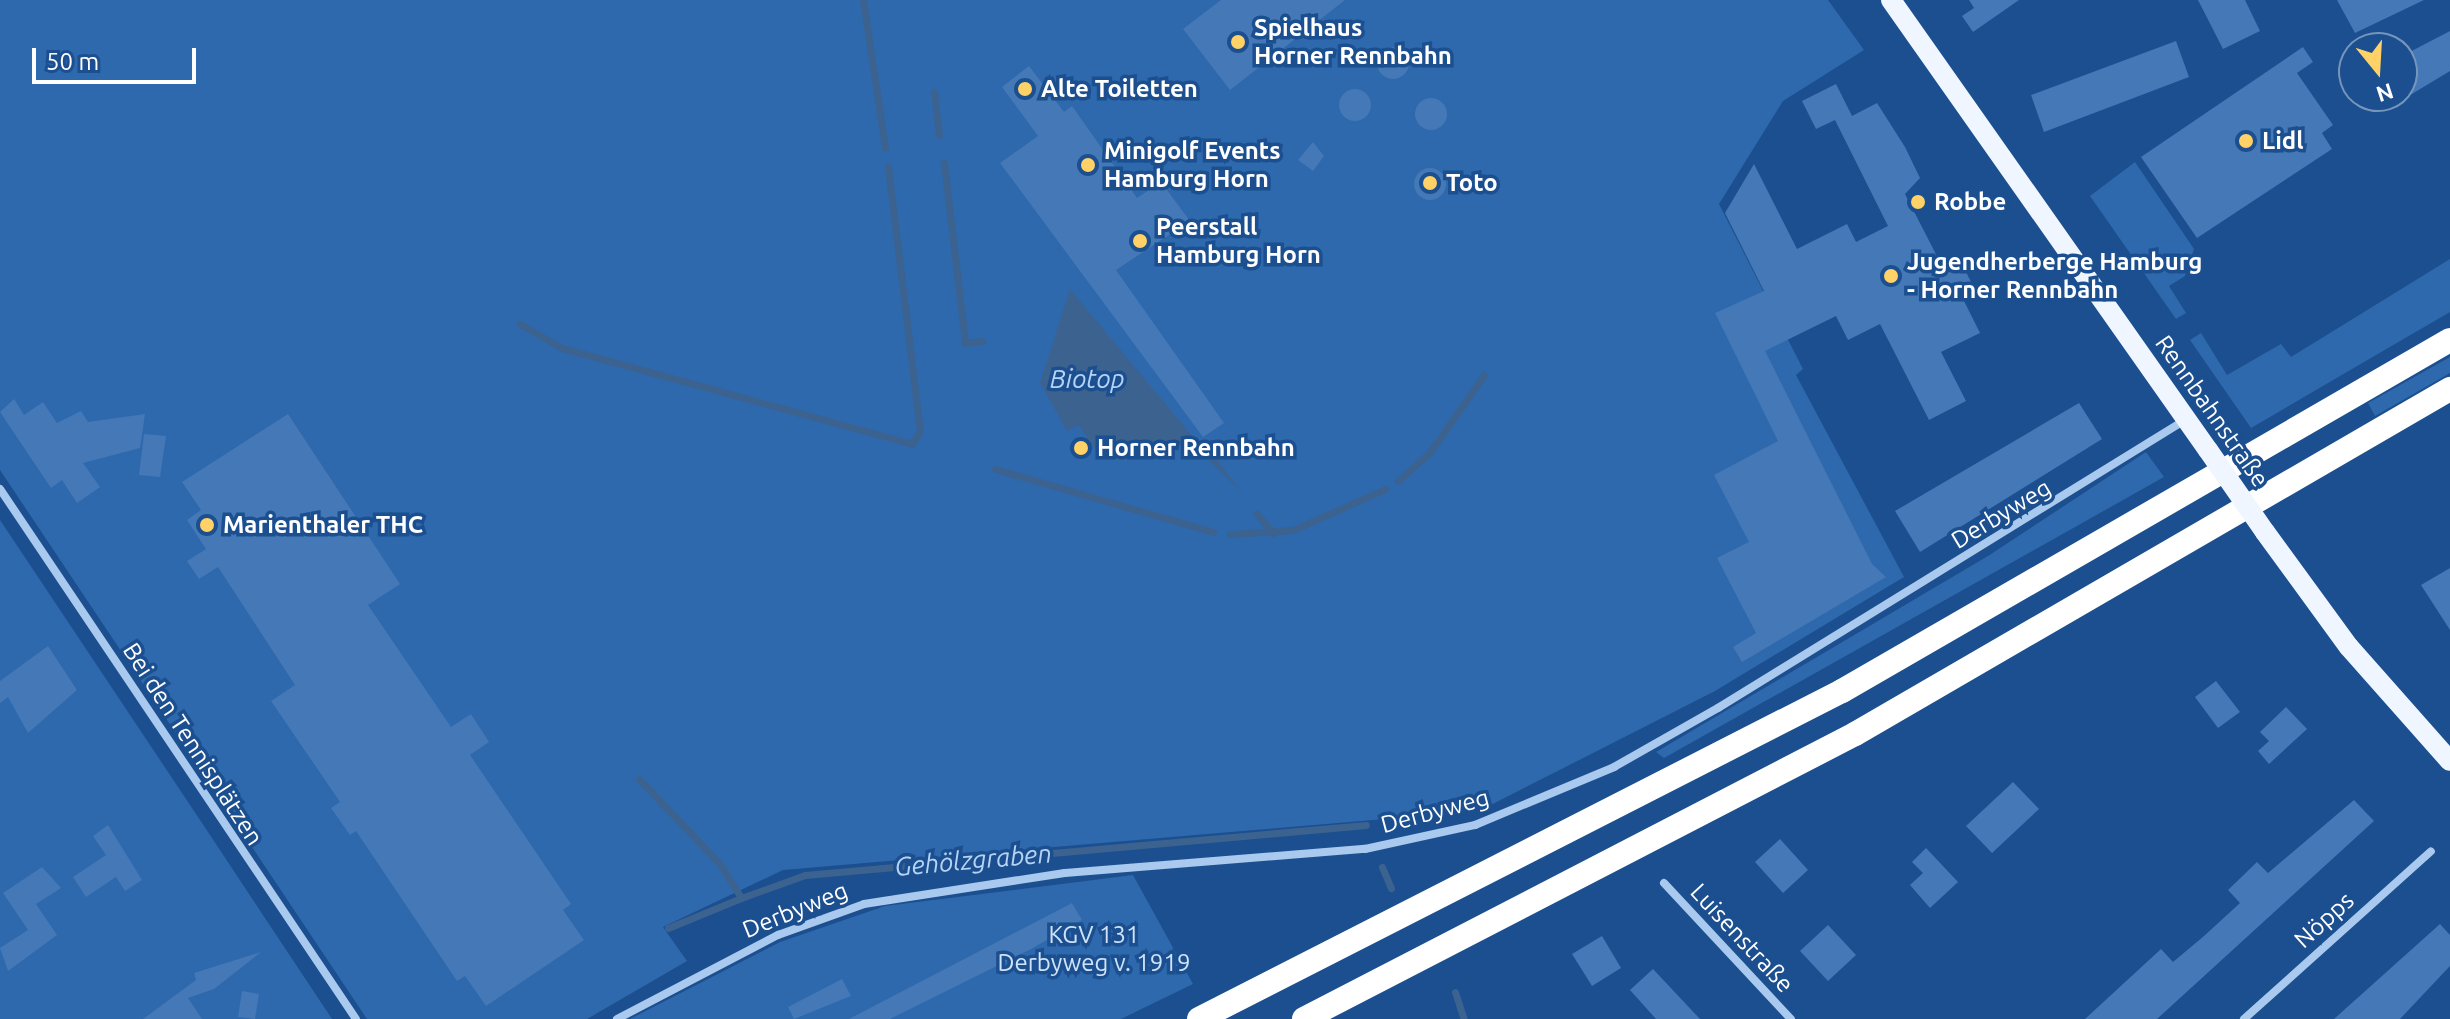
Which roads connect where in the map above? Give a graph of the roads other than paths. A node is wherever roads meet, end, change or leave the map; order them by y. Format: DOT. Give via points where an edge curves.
graph roads {
  1 [pos="1891,0"];
  2 [pos="2450,340"];
  3 [pos="2450,389"];
  4 [pos="2186,420"];
  5 [pos="0,489"];
  6 [pos="2450,761"];
  7 [pos="2431,851"];
  8 [pos="1664,883"];
  9 [pos="356,1019"];
  10 [pos="617,1019"];
  11 [pos="1199,1019"];
  12 [pos="1304,1019"];
  13 [pos="1791,1019"];
  14 [pos="2244,1019"];
  1 -- 4 [label="main road, Rennbahnstraße"];
  2 -- 11 [label="highway" via="1842,691"];
  3 -- 12 [label="highway" via="1855,734"];
  4 -- 6 [label="main road, Rennbahnstraße, bridge" via="2349,647"];
  4 -- 10 [label="street, Derbyweg" via="1718,708 1614,767 1475,825 1365,849 1065,873 903,895 822,916"];
  5 -- 9 [label="street, Bei den Tennisplätzen"];
  7 -- 14 [label="street, Nöpps"];
  8 -- 13 [label="street, Luisenstraße"];
}
